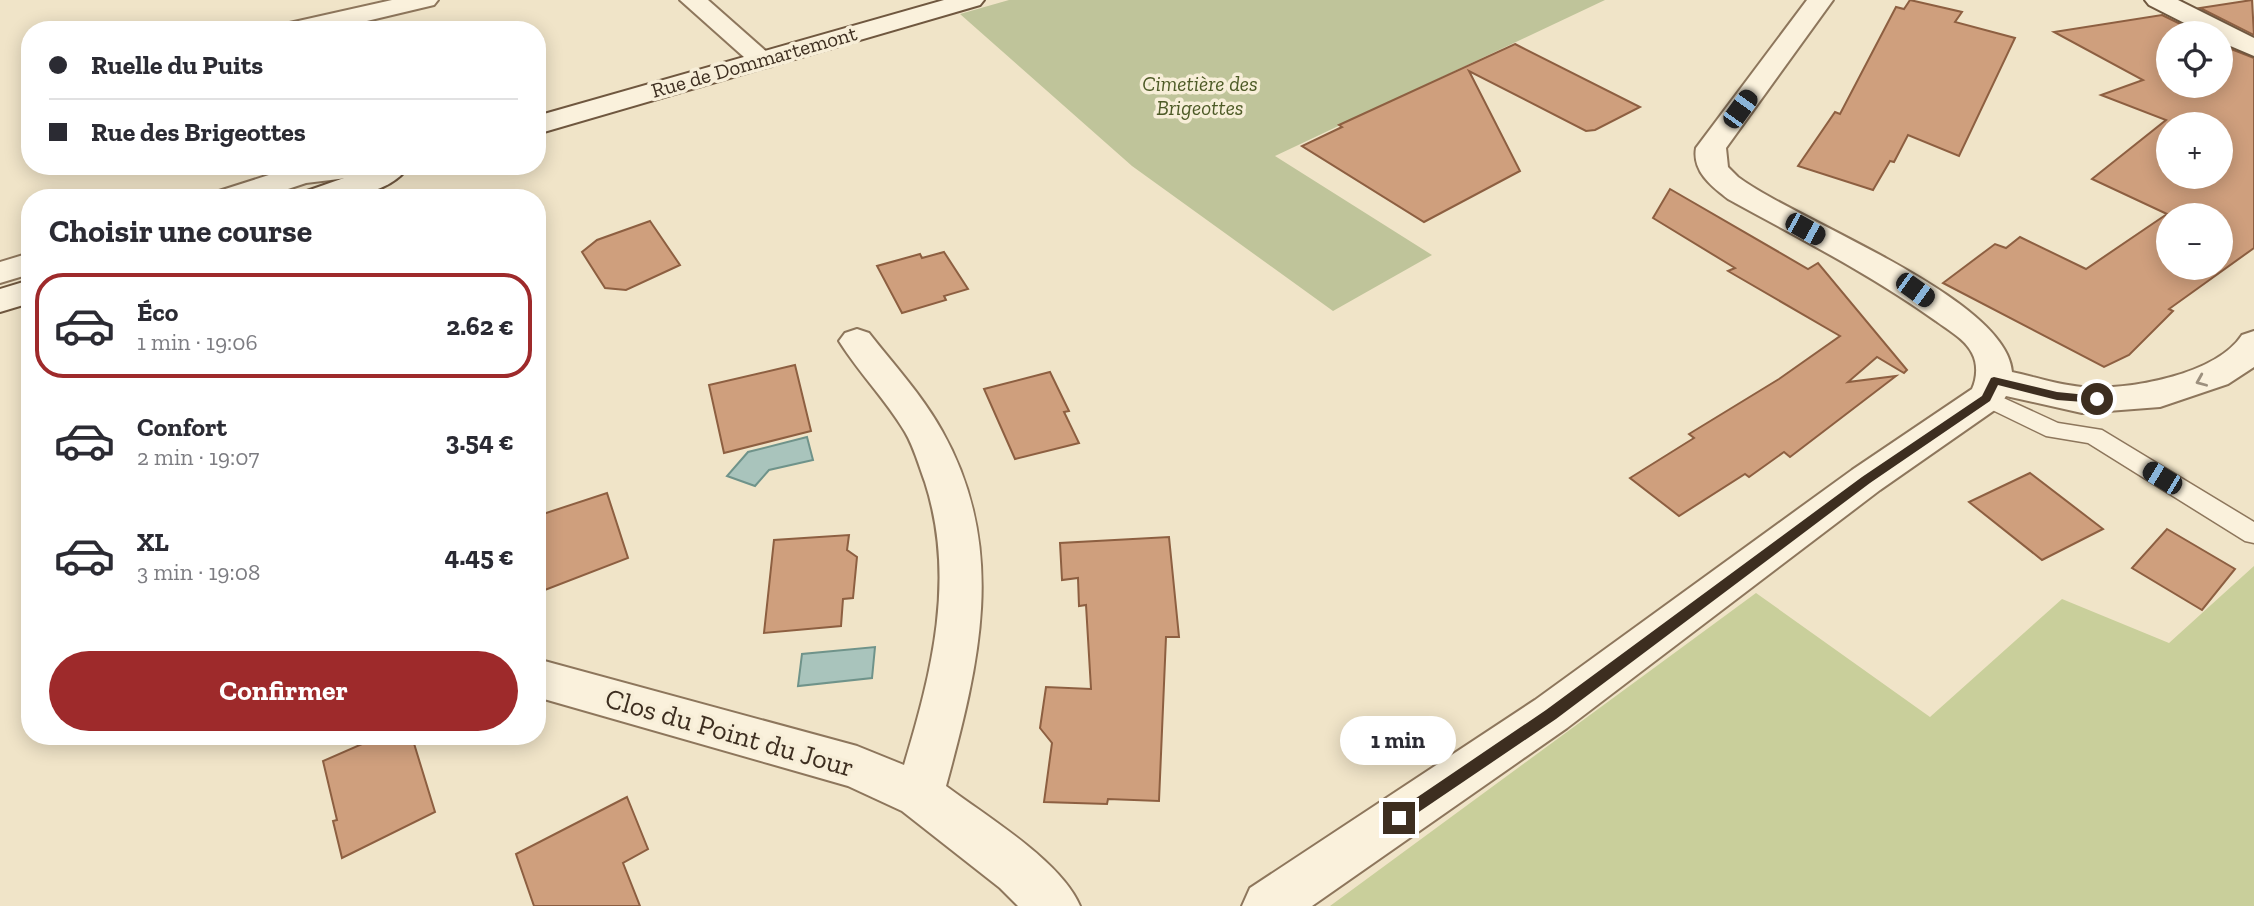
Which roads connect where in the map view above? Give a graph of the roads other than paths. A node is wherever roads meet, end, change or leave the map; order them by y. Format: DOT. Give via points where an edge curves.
graph roads {
  1 [pos="425,0"];
  2 [pos="693,0"];
  3 [pos="971,0"];
  4 [pos="1820,0"];
  5 [pos="2158,0"];
  6 [pos="319,21"];
  7 [pos="2254,48"];
  8 [pos="764,60"];
  9 [pos="546,122"];
  10 [pos="299,175"];
  11 [pos="337,175"];
  12 [pos="382,175"];
  13 [pos="257,189"];
  14 [pos="308,189"];
  15 [pos="343,189"];
  16 [pos="21,266"];
  17 [pos="0,273"];
  18 [pos="21,294"];
  19 [pos="0,301"];
  20 [pos="857,341"];
  21 [pos="2254,342"];
  22 [pos="1990,390"];
  23 [pos="2254,534"];
  24 [pos="546,680"];
  25 [pos="919,795"];
  26 [pos="1054,906"];
  27 [pos="1268,906"];
  1 -- 6 [label="street"];
  2 -- 8 [label="street"];
  3 -- 8 [label="street, Rue de Dommartemont"];
  4 -- 22 [label="street" via="1711,148 1711,165 1739,191 1915,290 1971,331 1982,340 1994,366"];
  5 -- 7 [label="street"];
  8 -- 9 [label="street, Rue de Dommartemont"];
  10 -- 13 [label="street"];
  11 -- 14 [label="street"];
  12 -- 15 [label="street"];
  16 -- 17 [label="street"];
  18 -- 19 [label="street"];
  20 -- 25 [label="street" via="922,429 947,485 962,540 962,613 952,682"];
  21 -- 22 [label="street, one-way" via="2251,352 2215,376 2160,394 2082,400"];
  22 -- 23 [label="lane" via="2054,430 2094,436"];
  22 -- 27 [label="street" via="1551,715"];
  24 -- 25 [label="street, Clos du Point du Jour" via="857,766"];
  25 -- 26 [label="street, Clos du Point du Jour" via="1017,871"];
}
